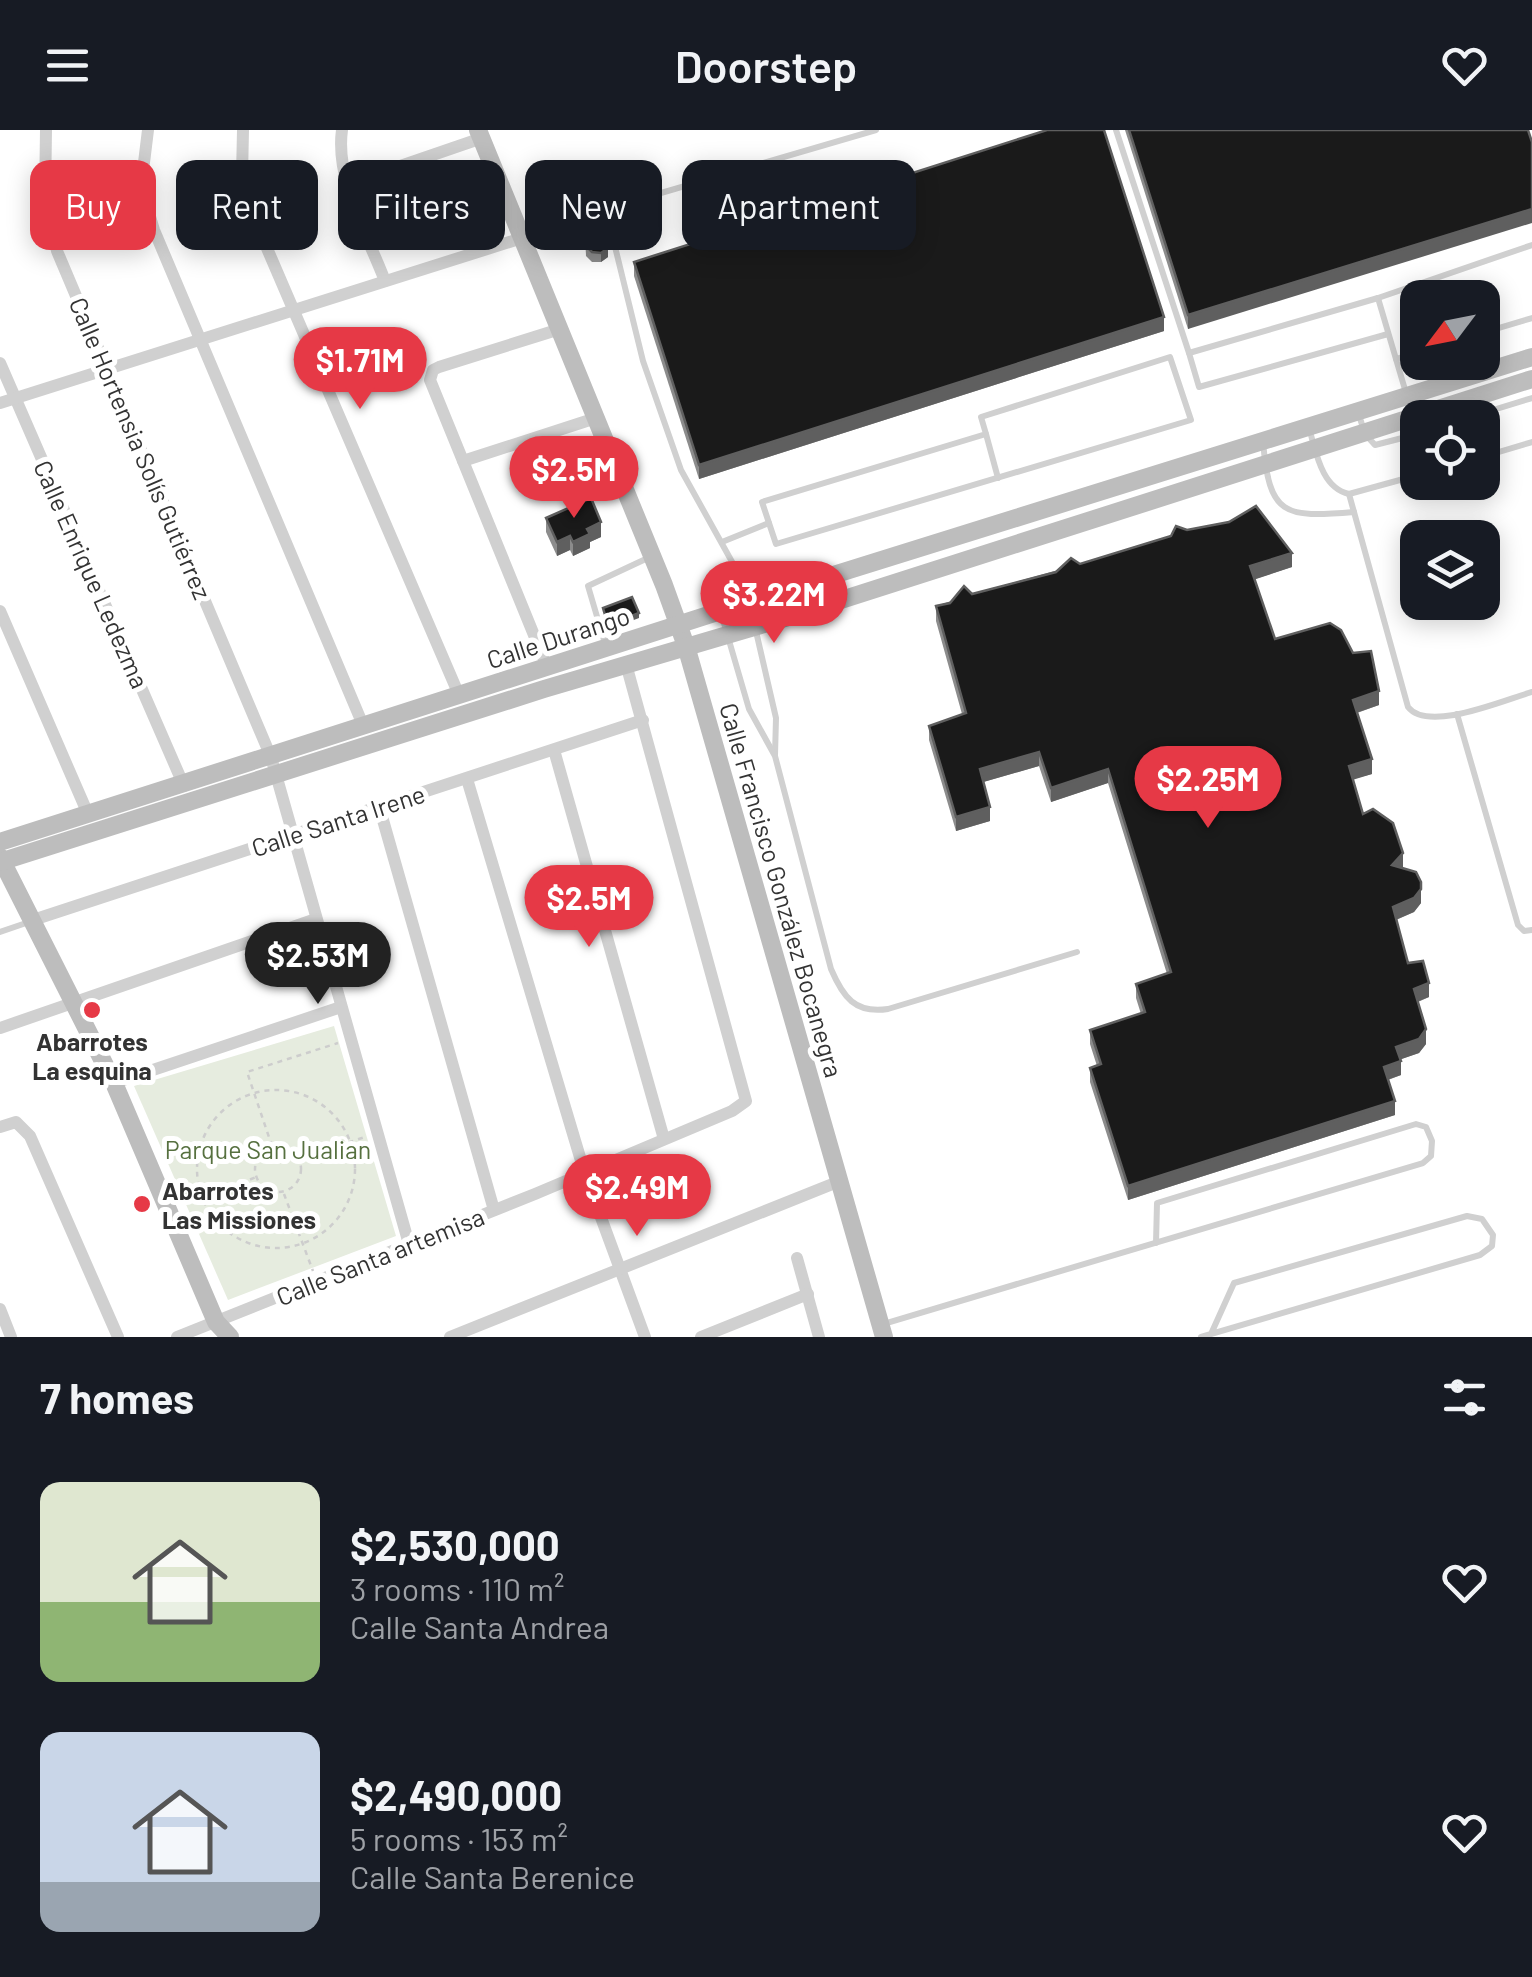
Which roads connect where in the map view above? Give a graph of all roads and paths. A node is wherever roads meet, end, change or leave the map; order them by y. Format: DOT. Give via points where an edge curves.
graph roads {
  1 [pos="46,130"];
  2 [pos="148,130"];
  3 [pos="243,130"];
  4 [pos="342,130"];
  5 [pos="876,130"];
  6 [pos="1116,130"];
  7 [pos="480,134"];
  8 [pos="343,160"];
  9 [pos="411,160"];
  10 [pos="662,193"];
  11 [pos="525,237"];
  12 [pos="522,238"];
  13 [pos="1532,245"];
  14 [pos="373,250"];
  15 [pos="616,250"];
  16 [pos="385,282"];
  17 [pos="1378,298"];
  18 [pos="292,311"];
  19 [pos="1532,318"];
  20 [pos="1500,328"];
  21 [pos="560,329"];
  22 [pos="1388,334"];
  23 [pos="200,340"];
  24 [pos="1189,353"];
  25 [pos="1532,357"];
  26 [pos="1400,358"];
  27 [pos="1396,359"];
  28 [pos="0,363"];
  29 [pos="109,369"];
  30 [pos="1532,379"];
  31 [pos="1406,396"];
  32 [pos="15,398"];
  33 [pos="1532,398"];
  34 [pos="0,404"];
  35 [pos="1500,408"];
  36 [pos="1358,411"];
  37 [pos="596,418"];
  38 [pos="1308,426"];
  39 [pos="986,434"];
  40 [pos="1365,434"];
  41 [pos="1400,439"];
  42 [pos="1263,440"];
  43 [pos="1532,442"];
  44 [pos="1316,450"];
  45 [pos="1500,452"];
  46 [pos="463,461"];
  47 [pos="1265,466"];
  48 [pos="998,478"];
  49 [pos="1400,480"];
  50 [pos="1348,494"];
  51 [pos="1354,512"];
  52 [pos="769,523"];
  53 [pos="722,542"];
  54 [pos="652,556"];
  55 [pos="746,603"];
  56 [pos="0,610"];
  57 [pos="721,612"];
  58 [pos="678,625"];
  59 [pos="755,627"];
  60 [pos="728,635"];
  61 [pos="686,646"];
  62 [pos="607,648"];
  63 [pos="626,664"];
  64 [pos="547,667"];
  65 [pos="1532,692"];
  66 [pos="459,695"];
  67 [pos="1457,714"];
  68 [pos="643,720"];
  69 [pos="363,725"];
  70 [pos="554,750"];
  71 [pos="774,756"];
  72 [pos="273,765"];
  73 [pos="467,778"];
  74 [pos="184,786"];
  75 [pos="379,806"];
  76 [pos="88,814"];
  77 [pos="294,835"];
  78 [pos="1,856"];
  79 [pos="9,895"];
  80 [pos="316,919"];
  81 [pos="33,920"];
  82 [pos="1532,930"];
  83 [pos="0,932"];
  84 [pos="1077,952"];
  85 [pos="73,1001"];
  86 [pos="340,1007"];
  87 [pos="0,1028"];
  88 [pos="340,1042"];
  89 [pos="114,1083"];
  90 [pos="254,1092"];
  91 [pos="0,1127"];
  92 [pos="376,1134"];
  93 [pos="664,1138"];
  94 [pos="351,1142"];
  95 [pos="272,1146"];
  96 [pos="298,1159"];
  97 [pos="585,1174"];
  98 [pos="256,1177"];
  99 [pos="840,1180"];
  100 [pos="282,1191"];
  101 [pos="203,1199"];
  102 [pos="494,1210"];
  103 [pos="1156,1243"];
  104 [pos="303,1244"];
  105 [pos="409,1244"];
  106 [pos="797,1258"];
  107 [pos="618,1269"];
  108 [pos="317,1282"];
  109 [pos="808,1294"];
  110 [pos="0,1309"];
  111 [pos="216,1322"];
  112 [pos="883,1331"];
  113 [pos="1211,1334"];
  114 [pos="12,1337"];
  115 [pos="118,1337"];
  116 [pos="177,1337"];
  117 [pos="230,1337"];
  118 [pos="450,1337"];
  119 [pos="645,1337"];
  120 [pos="701,1337"];
  121 [pos="819,1337"];
  122 [pos="1201,1337"];
  1 -- 29 [label="street, Calle Hortensia Solís Gutiérrez" via="45,199 57,251"];
  2 -- 23 [label="street" via="141,188"];
  3 -- 18 [label="street" via="242,176"];
  4 -- 8 [label="street"];
  5 -- 10 [label="lane"];
  6 -- 24 [label="lane"];
  7 -- 9 [label="street"];
  7 -- 12 [label="main road, Calle Francisco González Bocanegra"];
  11 -- 12 [label="lane"];
  12 -- 16 [label="street"];
  12 -- 21 [label="main road, Calle Francisco González Bocanegra"];
  13 -- 17 [label="lane"];
  14 -- 16 [label="street"];
  15 -- 53 [label="lane" via="643,361 681,470"];
  16 -- 18 [label="street"];
  17 -- 22 [label="lane"];
  17 -- 24 [label="lane"];
  18 -- 23 [label="street"];
  18 -- 66 [label="street"];
  19 -- 20 [label="lane"];
  21 -- 37 [label="main road, Calle Francisco González Bocanegra"];
  21 -- 46 [label="street" via="431,374"];
  22 -- 24 [label="lane" via="1199,387"];
  22 -- 27 [label="lane"];
  23 -- 29 [label="street"];
  23 -- 69 [label="street"];
  25 -- 31 [label="main road, Calle Durango"];
  26 -- 27 [label="lane"];
  27 -- 31 [label="lane"];
  28 -- 32 [label="street, Calle Enrique Ledezma"];
  29 -- 32 [label="street"];
  29 -- 72 [label="street, Calle Hortensia Solís Gutiérrez"];
  30 -- 40 [label="main road, Calle Durango"];
  31 -- 36 [label="main road, Calle Durango"];
  32 -- 34 [label="street"];
  32 -- 74 [label="street, Calle Enrique Ledezma"];
  33 -- 35 [label="lane"];
  36 -- 38 [label="main road, Calle Durango"];
  36 -- 40 [label="lane"];
  37 -- 46 [label="street"];
  37 -- 54 [label="main road, Calle Francisco González Bocanegra"];
  38 -- 42 [label="main road, Calle Durango"];
  38 -- 44 [label="lane"];
  39 -- 48 [label="lane"];
  39 -- 48 [label="lane" via="981,417 1170,357 1191,420"];
  39 -- 52 [label="lane" via="762,502"];
  40 -- 41 [label="lane" via="1376,446"];
  40 -- 44 [label="main road, Calle Durango"];
  42 -- 47 [label="lane"];
  42 -- 55 [label="main road, Calle Durango"];
  43 -- 45 [label="lane"];
  44 -- 47 [label="main road, Calle Durango"];
  44 -- 50 [label="lane" via="1331,486"];
  46 -- 64 [label="street"];
  47 -- 51 [label="lane" via="1284,510 1305,516"];
  47 -- 59 [label="main road, Calle Durango"];
  48 -- 52 [label="lane" via="776,544"];
  49 -- 50 [label="lane"];
  50 -- 51 [label="lane"];
  51 -- 67 [label="lane" via="1408,707 1420,717"];
  52 -- 53 [label="lane"];
  53 -- 55 [label="lane"];
  54 -- 58 [label="main road, Calle Francisco González Bocanegra"];
  54 -- 62 [label="lane" via="588,586"];
  55 -- 57 [label="main road, Calle Durango"];
  55 -- 59 [label="lane"];
  56 -- 76 [label="street"];
  57 -- 58 [label="main road, Calle Durango"];
  57 -- 60 [label="lane"];
  58 -- 61 [label="main road, Calle Francisco González Bocanegra"];
  58 -- 62 [label="main road, Calle Durango"];
  59 -- 60 [label="main road, Calle Durango"];
  59 -- 71 [label="lane" via="776,718"];
  60 -- 61 [label="main road, Calle Durango"];
  60 -- 71 [label="lane" via="749,709"];
  61 -- 63 [label="main road, Calle Durango"];
  61 -- 99 [label="main road, Calle Francisco González Bocanegra"];
  62 -- 64 [label="main road, Calle Durango"];
  63 -- 68 [label="street"];
  63 -- 72 [label="main road, Calle Durango"];
  64 -- 66 [label="main road, Calle Durango"];
  65 -- 67 [label="lane"];
  66 -- 69 [label="main road, Calle Durango"];
  67 -- 82 [label="lane" via="1518,925"];
  68 -- 70 [label="street, Calle Santa Irene"];
  68 -- 93 [label="street, Calle Santa artemisa" via="746,1101"];
  69 -- 72 [label="main road, Calle Durango"];
  70 -- 73 [label="street, Calle Santa Irene"];
  70 -- 93 [label="street"];
  71 -- 84 [label="lane" via="831,969 850,1003 888,1008"];
  72 -- 74 [label="main road, Calle Durango"];
  72 -- 77 [label="street, Calle Hortensia Solís Gutiérrez"];
  72 -- 78 [label="main road, Calle Durango"];
  73 -- 75 [label="street, Calle Santa Irene"];
  73 -- 97 [label="street"];
  74 -- 76 [label="main road, Calle Durango"];
  75 -- 77 [label="street, Calle Santa Irene"];
  75 -- 102 [label="street"];
  76 -- 78 [label="main road, Calle Durango"];
  77 -- 80 [label="street, Calle Hortensia Solís Gutiérrez"];
  77 -- 81 [label="street, Calle Santa Irene"];
  78 -- 79 [label="main road"];
  79 -- 81 [label="main road"];
  80 -- 85 [label="street"];
  80 -- 86 [label="street, Calle Hortensia Solís Gutiérrez"];
  81 -- 83 [label="lane"];
  81 -- 85 [label="main road"];
  85 -- 87 [label="street"];
  85 -- 89 [label="main road"];
  86 -- 89 [label="street"];
  86 -- 92 [label="street, Calle Hortensia Solís Gutiérrez"];
  88 -- 90 [label="path" via="247,1072"];
  89 -- 111 [label="main road"];
  90 -- 94 [label="path" via="274,1089 312,1098 342,1124"];
  90 -- 95 [label="path"];
  90 -- 101 [label="path" via="224,1108 204,1134 196,1166"];
  91 -- 115 [label="street" via="16,1122 30,1136"];
  92 -- 94 [label="path"];
  92 -- 105 [label="street, Calle Hortensia Solís Gutiérrez"];
  93 -- 97 [label="street, Calle Santa artemisa"];
  94 -- 96 [label="path"];
  94 -- 104 [label="path" via="352,1195 333,1225"];
  95 -- 96 [label="path"];
  95 -- 98 [label="path" via="259,1155"];
  96 -- 100 [label="path" via="298,1179"];
  97 -- 102 [label="street, Calle Santa artemisa"];
  97 -- 107 [label="street"];
  98 -- 100 [label="path"];
  98 -- 101 [label="path"];
  99 -- 107 [label="street"];
  99 -- 112 [label="main road, Calle Francisco González Bocanegra"];
  100 -- 104 [label="path"];
  101 -- 104 [label="path" via="233,1236 267,1247"];
  102 -- 105 [label="street, Calle Santa artemisa"];
  103 -- 103 [label="lane" via="1423,1163 1432,1140 1416,1124 1157,1203"];
  103 -- 112 [label="lane"];
  104 -- 108 [label="path"];
  105 -- 108 [label="street, Calle Santa artemisa"];
  106 -- 109 [label="street"];
  107 -- 118 [label="street"];
  107 -- 119 [label="street"];
  108 -- 111 [label="street, Calle Santa artemisa"];
  109 -- 120 [label="street"];
  109 -- 121 [label="street"];
  110 -- 114 [label="street"];
  111 -- 116 [label="street, Calle Santa artemisa"];
  111 -- 117 [label="main road"];
  113 -- 113 [label="lane" via="1480,1256 1494,1235 1482,1219 1468,1216 1234,1283"];
  113 -- 122 [label="lane"];
}
